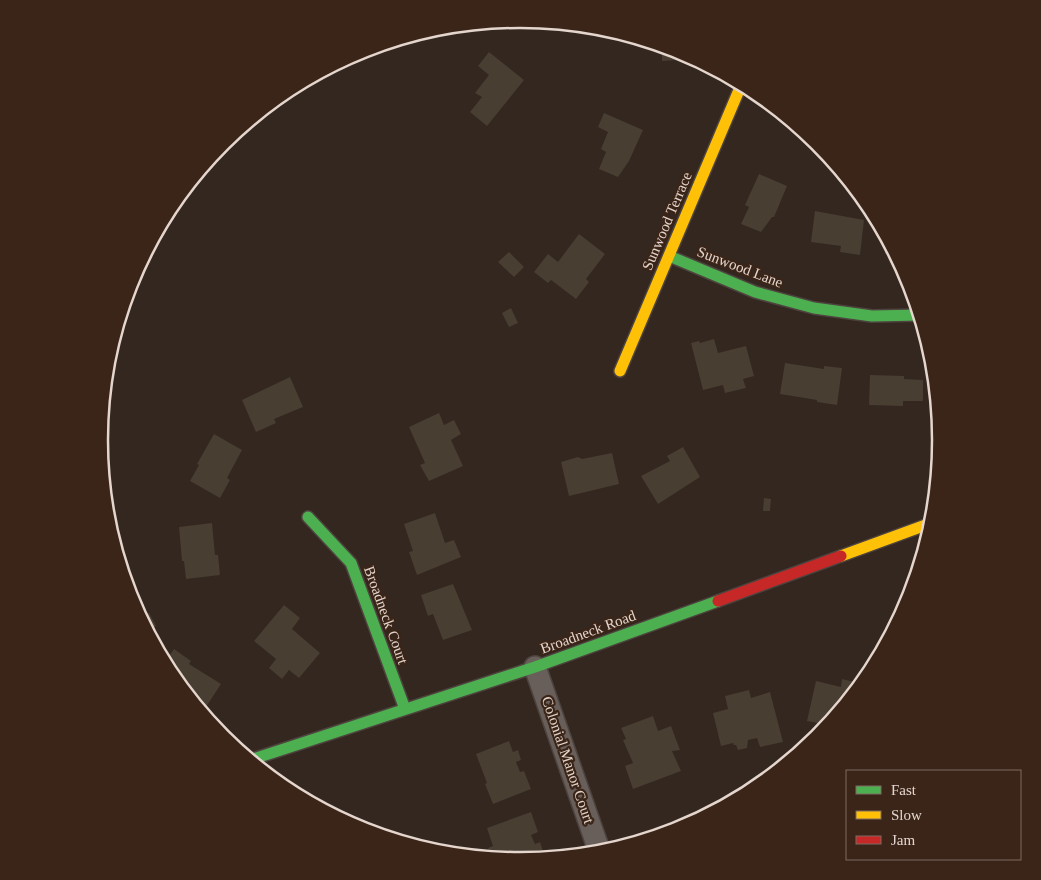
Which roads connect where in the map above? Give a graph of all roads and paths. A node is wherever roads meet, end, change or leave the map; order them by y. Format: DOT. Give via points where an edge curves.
graph roads {
  1 [pos="739,90"];
  2 [pos="669,256"];
  3 [pos="914,315"];
  4 [pos="620,371"];
  5 [pos="308,517"];
  6 [pos="924,526"];
  7 [pos="535,667"];
  8 [pos="404,709"];
  9 [pos="258,757"];
  10 [pos="597,846"];
  1 -- 2 [label="street, Sunwood Terrace"];
  2 -- 3 [label="street, Sunwood Lane" via="755,292 814,308 872,316"];
  2 -- 4 [label="street, Sunwood Terrace"];
  5 -- 8 [label="street, Broadneck Court" via="351,563"];
  6 -- 7 [label="street, Broadneck Road"];
  7 -- 8 [label="street, Broadneck Road"];
  7 -- 10 [label="street, Colonial Manor Court"];
  8 -- 9 [label="street, Broadneck Road"];
}
